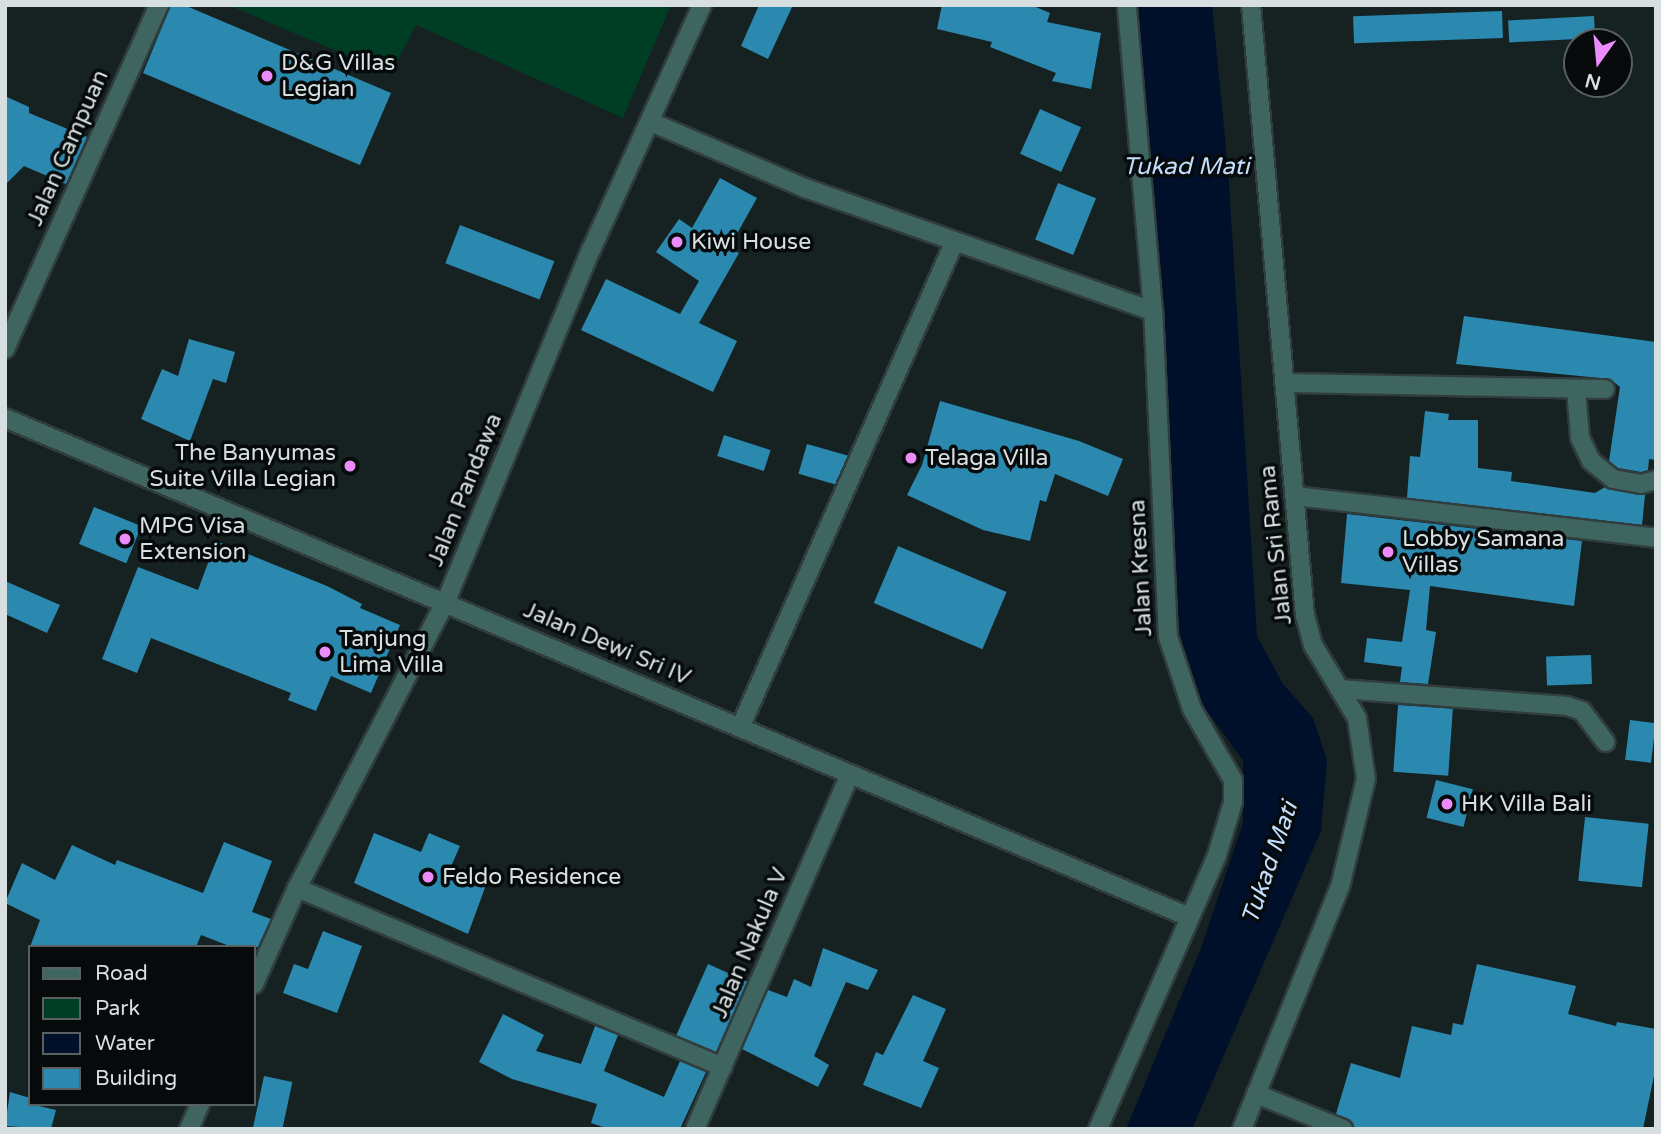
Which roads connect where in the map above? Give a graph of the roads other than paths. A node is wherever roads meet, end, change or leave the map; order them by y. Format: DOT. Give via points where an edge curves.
graph roads {
  1 [pos="159,5"];
  2 [pos="702,5"];
  3 [pos="1128,5"];
  4 [pos="1251,5"];
  5 [pos="651,122"];
  6 [pos="954,243"];
  7 [pos="1153,311"];
  8 [pos="5,349"];
  9 [pos="1287,383"];
  10 [pos="1576,389"];
  11 [pos="1605,389"];
  12 [pos="5,418"];
  13 [pos="1656,480"];
  14 [pos="1295,496"];
  15 [pos="1656,538"];
  16 [pos="446,601"];
  17 [pos="1340,689"];
  18 [pos="740,728"];
  19 [pos="1605,741"];
  20 [pos="849,776"];
  21 [pos="297,888"];
  22 [pos="1189,917"];
  23 [pos="256,980"];
  24 [pos="723,1067"];
  25 [pos="1256,1094"];
  26 [pos="199,1106"];
  27 [pos="189,1129"];
  28 [pos="695,1129"];
  29 [pos="1098,1129"];
  30 [pos="1242,1129"];
  31 [pos="1343,1129"];
  1 -- 8 [label="street, Jalan Campuan"];
  2 -- 5 [label="street, Jalan Pandawa"];
  3 -- 7 [label="street, Jalan Kresna"];
  4 -- 9 [label="street, Jalan Sri Rama"];
  5 -- 6 [label="street" via="730,159"];
  5 -- 16 [label="street, Jalan Pandawa" via="591,250"];
  6 -- 7 [label="street"];
  6 -- 18 [label="street"];
  7 -- 22 [label="street, Jalan Kresna" via="1168,637 1192,709 1233,780 1228,828"];
  9 -- 10 [label="street"];
  9 -- 14 [label="street, Jalan Sri Rama"];
  10 -- 11 [label="street"];
  10 -- 13 [label="street" via="1580,438 1591,461 1613,479 1641,484"];
  12 -- 16 [label="street, Jalan Dewi Sri IV"];
  14 -- 15 [label="street"];
  14 -- 17 [label="street, Jalan Sri Rama" via="1305,616 1313,645"];
  16 -- 18 [label="street, Jalan Dewi Sri IV"];
  16 -- 21 [label="street, Jalan Pandawa"];
  17 -- 19 [label="street" via="1567,706 1582,710"];
  17 -- 25 [label="street, Jalan Sri Rama" via="1357,718 1366,756 1362,806 1340,887"];
  18 -- 20 [label="street, Jalan Dewi Sri IV"];
  20 -- 22 [label="street, Jalan Dewi Sri IV"];
  20 -- 24 [label="street, Jalan Nakula V"];
  21 -- 23 [label="street, Jalan Pandawa"];
  21 -- 24 [label="street"];
  22 -- 29 [label="street, Jalan Kresna"];
  24 -- 28 [label="street, Jalan Nakula V"];
  25 -- 30 [label="street, Jalan Sri Rama"];
  25 -- 31 [label="street"];
  26 -- 27 [label="street"];
}
